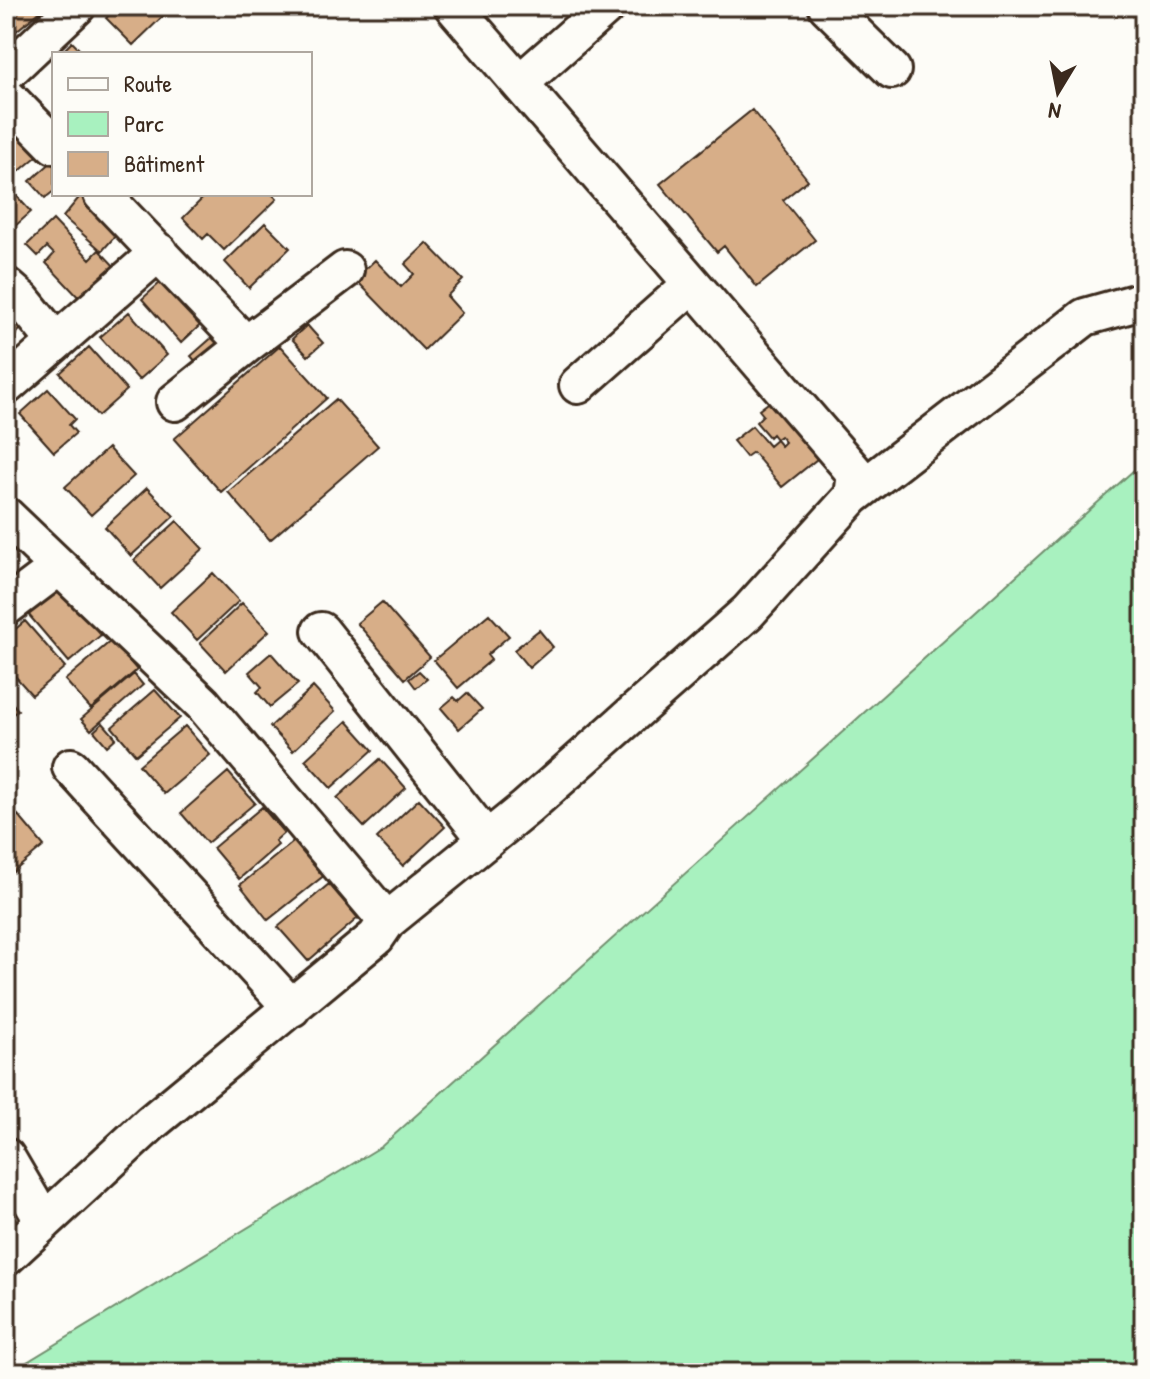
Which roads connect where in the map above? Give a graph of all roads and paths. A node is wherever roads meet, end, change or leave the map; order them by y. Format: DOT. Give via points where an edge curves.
graph roads {
  1 [pos="77,6"];
  2 [pos="453,6"];
  3 [pos="607,6"];
  4 [pos="827,6"];
  5 [pos="892,70"];
  6 [pos="6,73"];
  7 [pos="520,83"];
  8 [pos="6,96"];
  9 [pos="52,143"];
  10 [pos="104,196"];
  11 [pos="159,252"];
  12 [pos="345,270"];
  13 [pos="692,284"];
  14 [pos="6,286"];
  15 [pos="1144,303"];
  16 [pos="56,342"];
  17 [pos="246,345"];
  18 [pos="578,385"];
  19 [pos="6,386"];
  20 [pos="175,402"];
  21 [pos="853,496"];
  22 [pos="6,516"];
  23 [pos="59,567"];
  24 [pos="6,607"];
  25 [pos="321,631"];
  26 [pos="71,767"];
  27 [pos="487,840"];
  28 [pos="387,921"];
  29 [pos="292,1008"];
  30 [pos="6,1157"];
  31 [pos="44,1222"];
  32 [pos="6,1257"];
  1 -- 6 [label="street"];
  2 -- 7 [label="street"];
  3 -- 7 [label="street"];
  4 -- 5 [label="street"];
  7 -- 13 [label="street"];
  8 -- 9 [label="street"];
  10 -- 11 [label="street"];
  11 -- 16 [label="street"];
  11 -- 17 [label="street"];
  12 -- 17 [label="street"];
  13 -- 18 [label="street"];
  13 -- 21 [label="street" via="856,474"];
  14 -- 16 [label="street"];
  15 -- 21 [label="street" via="1085,317"];
  16 -- 19 [label="street"];
  17 -- 20 [label="street"];
  21 -- 27 [label="street" via="748,612"];
  22 -- 23 [label="street"];
  23 -- 24 [label="street"];
  23 -- 28 [label="street" via="203,704"];
  25 -- 27 [label="street"];
  26 -- 29 [label="street"];
  27 -- 28 [label="street"];
  28 -- 29 [label="street" via="376,937"];
  29 -- 31 [label="street" via="151,1123"];
  30 -- 31 [label="street"];
  31 -- 32 [label="street"];
}
